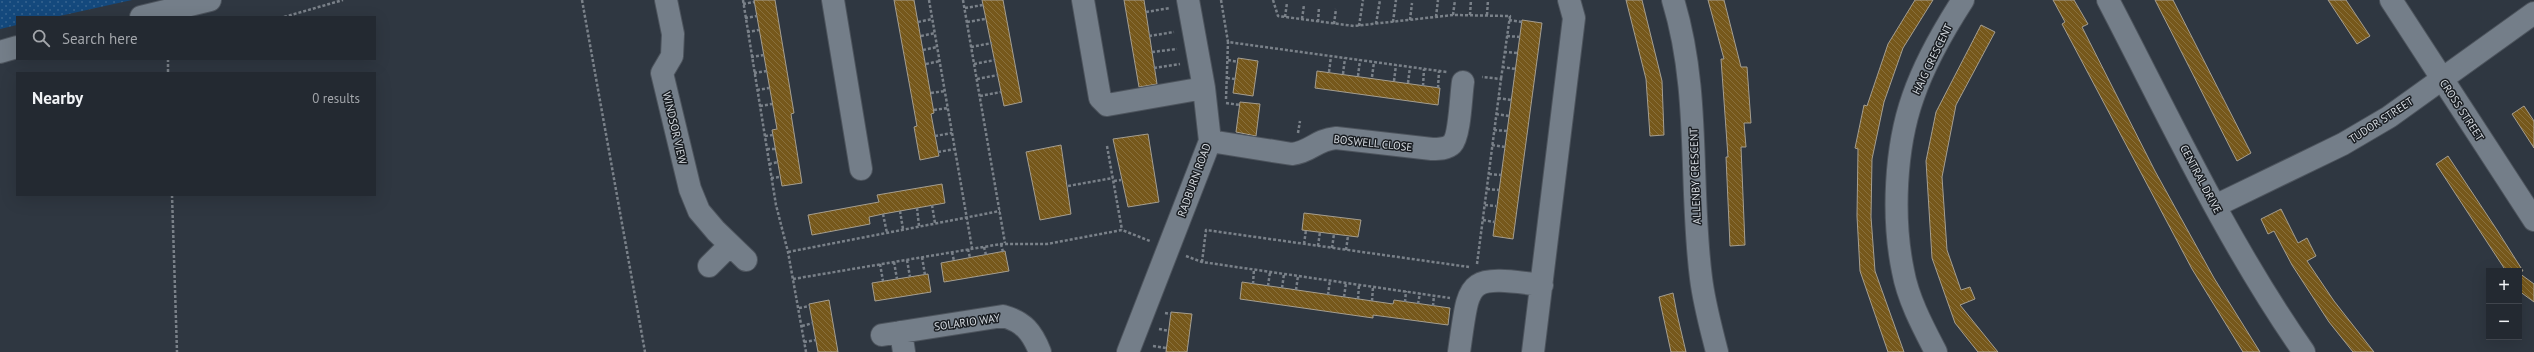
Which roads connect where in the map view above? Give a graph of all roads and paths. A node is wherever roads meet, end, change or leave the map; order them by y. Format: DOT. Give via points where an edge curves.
graph roads {
  1 [pos="210,0"];
  2 [pos="343,0"];
  3 [pos="582,0"];
  4 [pos="666,0"];
  5 [pos="833,0"];
  6 [pos="929,0"];
  7 [pos="963,0"];
  8 [pos="1083,0"];
  9 [pos="1221,0"];
  10 [pos="1273,0"];
  11 [pos="1362,0"];
  12 [pos="1380,0"];
  13 [pos="1396,0"];
  14 [pos="1438,0"];
  15 [pos="1455,0"];
  16 [pos="1471,0"];
  17 [pos="1488,0"];
  18 [pos="1569,0"];
  19 [pos="1673,0"];
  20 [pos="1963,0"];
  21 [pos="2108,0"];
  22 [pos="2391,0"];
  23 [pos="743,2"];
  24 [pos="754,2"];
  25 [pos="1287,3"];
  26 [pos="1412,3"];
  27 [pos="1180,4"];
  28 [pos="983,5"];
  29 [pos="1304,5"];
  30 [pos="1320,7"];
  31 [pos="965,8"];
  32 [pos="1336,9"];
  33 [pos="1146,12"];
  34 [pos="2534,13"];
  35 [pos="1453,15"];
  36 [pos="1470,15"];
  37 [pos="145,16"];
  38 [pos="287,16"];
  39 [pos="757,16"];
  40 [pos="1487,16"];
  41 [pos="1285,17"];
  42 [pos="1436,17"];
  43 [pos="745,18"];
  44 [pos="932,19"];
  45 [pos="986,19"];
  46 [pos="1302,19"];
  47 [pos="1410,20"];
  48 [pos="1509,20"];
  49 [pos="918,22"];
  50 [pos="967,22"];
  51 [pos="1318,22"];
  52 [pos="1393,22"];
  53 [pos="1522,22"];
  54 [pos="1334,24"];
  55 [pos="1376,24"];
  56 [pos="1359,26"];
  57 [pos="759,30"];
  58 [pos="1175,31"];
  59 [pos="747,32"];
  60 [pos="935,33"];
  61 [pos="921,36"];
  62 [pos="1149,36"];
  63 [pos="1507,36"];
  64 [pos="1520,38"];
  65 [pos="1228,42"];
  66 [pos="992,43"];
  67 [pos="16,47"];
  68 [pos="937,47"];
  69 [pos="971,47"];
  70 [pos="1178,49"];
  71 [pos="923,50"];
  72 [pos="0,52"];
  73 [pos="1152,52"];
  74 [pos="1504,52"];
  75 [pos="1518,53"];
  76 [pos="764,55"];
  77 [pos="752,56"];
  78 [pos="1332,56"];
  79 [pos="1345,58"];
  80 [pos="168,60"];
  81 [pos="995,60"];
  82 [pos="1228,60"];
  83 [pos="1360,60"];
  84 [pos="940,61"];
  85 [pos="1238,62"];
  86 [pos="1374,62"];
  87 [pos="926,64"];
  88 [pos="974,64"];
  89 [pos="1181,64"];
  90 [pos="1396,65"];
  91 [pos="1410,67"];
  92 [pos="1502,67"];
  93 [pos="1154,68"];
  94 [pos="1424,69"];
  95 [pos="1516,69"];
  96 [pos="767,71"];
  97 [pos="1439,71"];
  98 [pos="168,72"];
  99 [pos="1329,72"];
  100 [pos="754,74"];
  101 [pos="1343,74"];
  102 [pos="998,75"];
  103 [pos="1358,76"];
  104 [pos="1372,77"];
  105 [pos="1227,78"];
  106 [pos="1463,78"];
  107 [pos="977,79"];
  108 [pos="1235,79"];
  109 [pos="1501,79"];
  110 [pos="2441,79"];
  111 [pos="1394,81"];
  112 [pos="1408,84"];
  113 [pos="1423,86"];
  114 [pos="770,88"];
  115 [pos="1204,88"];
  116 [pos="1438,88"];
  117 [pos="757,90"];
  118 [pos="945,91"];
  119 [pos="1001,92"];
  120 [pos="931,94"];
  121 [pos="980,96"];
  122 [pos="1498,98"];
  123 [pos="1511,100"];
  124 [pos="1226,103"];
  125 [pos="772,104"];
  126 [pos="1240,105"];
  127 [pos="760,106"];
  128 [pos="948,108"];
  129 [pos="934,110"];
  130 [pos="1226,110"];
  131 [pos="1496,114"];
  132 [pos="1509,116"];
  133 [pos="1300,121"];
  134 [pos="1494,130"];
  135 [pos="1507,131"];
  136 [pos="952,133"];
  137 [pos="773,134"];
  138 [pos="1297,134"];
  139 [pos="765,136"];
  140 [pos="935,136"];
  141 [pos="1210,141"];
  142 [pos="1492,145"];
  143 [pos="1107,146"];
  144 [pos="1505,147"];
  145 [pos="776,149"];
  146 [pos="955,149"];
  147 [pos="767,150"];
  148 [pos="938,152"];
  149 [pos="778,162"];
  150 [pos="769,164"];
  151 [pos="861,169"];
  152 [pos="1489,174"];
  153 [pos="1501,175"];
  154 [pos="780,177"];
  155 [pos="771,178"];
  156 [pos="1113,179"];
  157 [pos="1121,180"];
  158 [pos="1068,186"];
  159 [pos="1487,189"];
  160 [pos="1498,190"];
  161 [pos="172,196"];
  162 [pos="1485,205"];
  163 [pos="932,206"];
  164 [pos="1496,206"];
  165 [pos="2215,206"];
  166 [pos="916,208"];
  167 [pos="900,211"];
  168 [pos="1000,211"];
  169 [pos="883,214"];
  170 [pos="967,217"];
  171 [pos="1483,220"];
  172 [pos="2534,220"];
  173 [pos="1494,222"];
  174 [pos="935,223"];
  175 [pos="919,226"];
  176 [pos="903,229"];
  177 [pos="1122,230"];
  178 [pos="1306,230"];
  179 [pos="1320,232"];
  180 [pos="887,233"];
  181 [pos="1334,234"];
  182 [pos="1348,236"];
  183 [pos="1005,243"];
  184 [pos="1001,244"];
  185 [pos="1304,244"];
  186 [pos="984,246"];
  187 [pos="1318,246"];
  188 [pos="972,248"];
  189 [pos="1332,248"];
  190 [pos="968,249"];
  191 [pos="1169,249"];
  192 [pos="1346,250"];
  193 [pos="788,252"];
  194 [pos="952,252"];
  195 [pos="1003,252"];
  196 [pos="986,255"];
  197 [pos="922,257"];
  198 [pos="970,258"];
  199 [pos="907,260"];
  200 [pos="954,260"];
  201 [pos="894,262"];
  202 [pos="1202,262"];
  203 [pos="880,264"];
  204 [pos="709,266"];
  205 [pos="1254,270"];
  206 [pos="1270,272"];
  207 [pos="925,274"];
  208 [pos="1284,274"];
  209 [pos="1298,276"];
  210 [pos="910,277"];
  211 [pos="793,279"];
  212 [pos="897,279"];
  213 [pos="1330,280"];
  214 [pos="883,281"];
  215 [pos="1346,283"];
  216 [pos="1252,284"];
  217 [pos="1359,285"];
  218 [pos="1542,285"];
  219 [pos="1268,286"];
  220 [pos="1373,287"];
  221 [pos="1282,288"];
  222 [pos="1296,290"];
  223 [pos="1406,291"];
  224 [pos="1420,293"];
  225 [pos="1328,295"];
  226 [pos="1434,295"];
  227 [pos="1344,297"];
  228 [pos="1358,299"];
  229 [pos="1466,300"];
  230 [pos="1372,301"];
  231 [pos="1405,302"];
  232 [pos="1418,304"];
  233 [pos="810,306"];
  234 [pos="1433,306"];
  235 [pos="799,308"];
  236 [pos="1165,313"];
  237 [pos="1171,314"];
  238 [pos="813,323"];
  239 [pos="802,326"];
  240 [pos="1159,329"];
  241 [pos="1169,331"];
  242 [pos="816,340"];
  243 [pos="895,340"];
  244 [pos="804,342"];
  245 [pos="1153,346"];
  246 [pos="1166,348"];
  247 [pos="177,352"];
  248 [pos="645,352"];
  249 [pos="806,352"];
  250 [pos="1040,352"];
  251 [pos="1128,352"];
  252 [pos="1459,352"];
  253 [pos="1533,352"];
  254 [pos="1718,352"];
  255 [pos="1936,352"];
  256 [pos="2304,352"];
  1 -- 37 [label="street"];
  2 -- 38 [label="path"];
  3 -- 248 [label="path"];
  4 -- 204 [label="street, WINDSOR VIEW" via="673,34 672,56 662,73 690,189 700,211 738,253"];
  5 -- 151 [label="street"];
  6 -- 44 [label="path"];
  7 -- 31 [label="path"];
  8 -- 115 [label="street" via="1102,103 1107,105"];
  9 -- 65 [label="path"];
  10 -- 41 [label="path" via="1278,16"];
  11 -- 56 [label="path"];
  12 -- 55 [label="path"];
  13 -- 52 [label="path"];
  14 -- 42 [label="path"];
  15 -- 35 [label="path"];
  16 -- 36 [label="path"];
  17 -- 40 [label="path"];
  18 -- 218 [label="street" via="1574,18"];
  19 -- 254 [label="street, ALLENBY CRESCENT" via="1684,34 1689,70 1701,278"];
  20 -- 255 [label="street, HAIG CRESCENT" via="1940,38 1912,98 1897,185 1897,235 1903,272 1922,326"];
  21 -- 165 [label="street, CENTRAL DRIVE"];
  22 -- 110 [label="street, CROSS STREET"];
  23 -- 24 [label="path"];
  23 -- 43 [label="path"];
  25 -- 41 [label="path"];
  26 -- 47 [label="path"];
  27 -- 33 [label="path"];
  27 -- 115 [label="street, RADBURN ROAD"];
  28 -- 31 [label="path"];
  29 -- 46 [label="path"];
  30 -- 51 [label="path"];
  31 -- 50 [label="path"];
  32 -- 54 [label="path"];
  34 -- 110 [label="street, TUDOR STREET"];
  35 -- 36 [label="path"];
  35 -- 42 [label="path"];
  36 -- 40 [label="path"];
  39 -- 43 [label="path"];
  40 -- 48 [label="path" via="1510,16"];
  41 -- 46 [label="path"];
  42 -- 47 [label="path"];
  43 -- 59 [label="path"];
  44 -- 49 [label="path"];
  44 -- 60 [label="path"];
  45 -- 50 [label="path"];
  46 -- 51 [label="path"];
  47 -- 52 [label="path"];
  48 -- 53 [label="path"];
  48 -- 63 [label="path"];
  50 -- 69 [label="path"];
  51 -- 54 [label="path"];
  52 -- 55 [label="path"];
  54 -- 56 [label="path"];
  55 -- 56 [label="path"];
  57 -- 59 [label="path"];
  58 -- 62 [label="path"];
  59 -- 77 [label="path"];
  60 -- 61 [label="path"];
  60 -- 68 [label="path"];
  63 -- 64 [label="path"];
  63 -- 74 [label="path"];
  65 -- 78 [label="path"];
  65 -- 82 [label="path"];
  66 -- 69 [label="path"];
  67 -- 72 [label="street"];
  68 -- 71 [label="path"];
  68 -- 84 [label="path"];
  69 -- 88 [label="path"];
  70 -- 73 [label="path"];
  74 -- 75 [label="path"];
  74 -- 92 [label="path"];
  76 -- 77 [label="path"];
  77 -- 100 [label="path"];
  78 -- 79 [label="path"];
  78 -- 99 [label="path"];
  79 -- 83 [label="path"];
  79 -- 101 [label="path"];
  80 -- 98 [label="path"];
  81 -- 88 [label="path"];
  82 -- 85 [label="path"];
  82 -- 105 [label="path"];
  83 -- 86 [label="path"];
  83 -- 103 [label="path"];
  84 -- 87 [label="path"];
  84 -- 118 [label="path"];
  86 -- 90 [label="path"];
  86 -- 104 [label="path"];
  88 -- 107 [label="path"];
  89 -- 93 [label="path"];
  90 -- 91 [label="path"];
  90 -- 111 [label="path"];
  91 -- 94 [label="path"];
  91 -- 112 [label="path"];
  92 -- 95 [label="path"];
  92 -- 109 [label="path"];
  94 -- 97 [label="path"];
  94 -- 113 [label="path"];
  96 -- 100 [label="path"];
  97 -- 106 [label="path"];
  97 -- 116 [label="path"];
  100 -- 117 [label="path"];
  102 -- 107 [label="path"];
  105 -- 108 [label="path"];
  105 -- 124 [label="path"];
  106 -- 109 [label="path"];
  106 -- 141 [label="street, BOSWELL CLOSE" via="1454,143 1441,149 1336,138 1322,139 1302,153 1292,154"];
  107 -- 121 [label="path"];
  109 -- 122 [label="path"];
  110 -- 165 [label="street, TUDOR STREET" via="2389,117 2343,144"];
  110 -- 172 [label="street, CROSS STREET"];
  114 -- 117 [label="path"];
  115 -- 141 [label="street, RADBURN ROAD"];
  117 -- 127 [label="path"];
  118 -- 120 [label="path"];
  118 -- 128 [label="path"];
  119 -- 121 [label="path"];
  121 -- 168 [label="path"];
  122 -- 123 [label="path"];
  122 -- 131 [label="path"];
  124 -- 126 [label="path"];
  124 -- 130 [label="path"];
  125 -- 127 [label="path"];
  127 -- 139 [label="path"];
  128 -- 129 [label="path"];
  128 -- 136 [label="path"];
  131 -- 132 [label="path"];
  131 -- 134 [label="path"];
  133 -- 138 [label="path"];
  134 -- 135 [label="path"];
  134 -- 142 [label="path"];
  136 -- 140 [label="path"];
  136 -- 146 [label="path"];
  137 -- 139 [label="path"];
  139 -- 147 [label="path"];
  141 -- 191 [label="street, RADBURN ROAD"];
  142 -- 144 [label="path"];
  142 -- 152 [label="path"];
  143 -- 156 [label="path"];
  145 -- 147 [label="path"];
  146 -- 148 [label="path"];
  146 -- 170 [label="path"];
  147 -- 150 [label="path"];
  149 -- 150 [label="path"];
  150 -- 155 [label="path"];
  152 -- 153 [label="path"];
  152 -- 159 [label="path"];
  154 -- 155 [label="path"];
  155 -- 193 [label="path"];
  156 -- 157 [label="path"];
  156 -- 158 [label="path"];
  156 -- 177 [label="path"];
  159 -- 160 [label="path"];
  159 -- 162 [label="path"];
  161 -- 247 [label="path"];
  162 -- 164 [label="path"];
  162 -- 171 [label="path"];
  163 -- 174 [label="path"];
  165 -- 256 [label="street, CENTRAL DRIVE" via="2271,305"];
  166 -- 175 [label="path"];
  167 -- 176 [label="path"];
  168 -- 170 [label="path"];
  168 -- 183 [label="path"];
  169 -- 180 [label="path"];
  170 -- 174 [label="path"];
  170 -- 188 [label="path"];
  171 -- 173 [label="path"];
  171 -- 192 [label="path" via="1477,268"];
  174 -- 175 [label="path"];
  175 -- 176 [label="path"];
  176 -- 180 [label="path"];
  177 -- 183 [label="path" via="1047,244"];
  177 -- 191 [label="path"];
  178 -- 185 [label="path"];
  179 -- 187 [label="path"];
  180 -- 193 [label="path"];
  181 -- 189 [label="path"];
  182 -- 192 [label="path"];
  183 -- 184 [label="path"];
  184 -- 186 [label="path"];
  184 -- 195 [label="path"];
  185 -- 187 [label="path"];
  185 -- 202 [label="path" via="1206,230"];
  186 -- 188 [label="path"];
  186 -- 196 [label="path"];
  187 -- 189 [label="path"];
  188 -- 190 [label="path"];
  189 -- 192 [label="path"];
  190 -- 194 [label="path"];
  190 -- 198 [label="path"];
  191 -- 202 [label="path"];
  191 -- 251 [label="street, RADBURN ROAD"];
  193 -- 211 [label="path"];
  194 -- 197 [label="path"];
  194 -- 200 [label="path"];
  197 -- 199 [label="path"];
  197 -- 207 [label="path"];
  199 -- 201 [label="path"];
  199 -- 210 [label="path"];
  201 -- 203 [label="path"];
  201 -- 212 [label="path"];
  202 -- 205 [label="path"];
  203 -- 211 [label="path"];
  203 -- 214 [label="path"];
  205 -- 206 [label="path"];
  205 -- 216 [label="path"];
  206 -- 208 [label="path"];
  206 -- 219 [label="path"];
  208 -- 209 [label="path"];
  208 -- 221 [label="path"];
  209 -- 213 [label="path"];
  209 -- 222 [label="path"];
  211 -- 235 [label="path"];
  213 -- 215 [label="path"];
  213 -- 225 [label="path"];
  215 -- 217 [label="path"];
  215 -- 227 [label="path"];
  217 -- 220 [label="path"];
  217 -- 228 [label="path"];
  218 -- 229 [label="street" via="1491,280 1480,283 1471,290"];
  218 -- 253 [label="street"];
  220 -- 223 [label="path"];
  220 -- 230 [label="path"];
  223 -- 224 [label="path"];
  223 -- 231 [label="path"];
  224 -- 226 [label="path"];
  224 -- 232 [label="path"];
  226 -- 229 [label="path"];
  226 -- 234 [label="path"];
  229 -- 252 [label="street"];
  233 -- 235 [label="path"];
  235 -- 239 [label="path"];
  236 -- 237 [label="path"];
  238 -- 239 [label="path"];
  239 -- 244 [label="path"];
  240 -- 241 [label="path"];
  242 -- 244 [label="path"];
  243 -- 250 [label="street, SOLARIO WAY" via="1003,316 1025,325 1033,335"];
  244 -- 249 [label="path"];
  245 -- 246 [label="path"];
}
